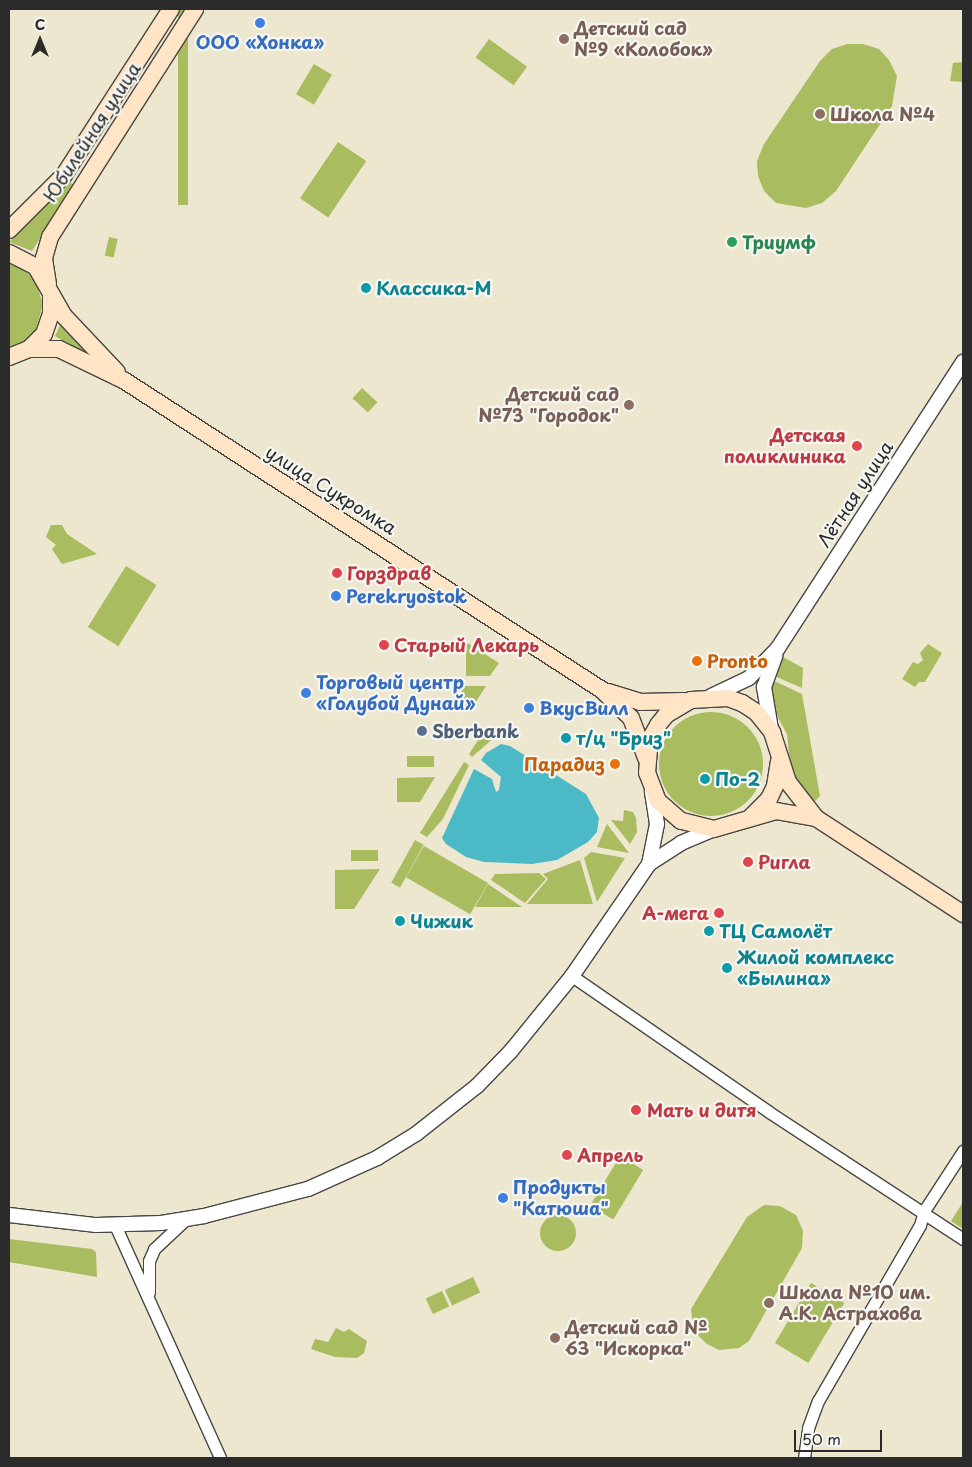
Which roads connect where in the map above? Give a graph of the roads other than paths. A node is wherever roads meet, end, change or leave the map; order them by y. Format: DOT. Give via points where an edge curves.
graph roads {
  1 [pos="171,9"];
  2 [pos="195,9"];
  3 [pos="9,230"];
  4 [pos="9,253"];
  5 [pos="50,289"];
  6 [pos="29,349"];
  7 [pos="9,357"];
  8 [pos="963,362"];
  9 [pos="125,381"];
  10 [pos="778,648"];
  11 [pos="602,690"];
  12 [pos="699,698"];
  13 [pos="775,740"];
  14 [pos="646,758"];
  15 [pos="652,790"];
  16 [pos="816,818"];
  17 [pos="747,820"];
  18 [pos="714,829"];
  19 [pos="649,864"];
  20 [pos="963,914"];
  21 [pos="572,976"];
  22 [pos="963,1151"];
  23 [pos="924,1211"];
  24 [pos="9,1215"];
  25 [pos="188,1219"];
  26 [pos="115,1225"];
  27 [pos="963,1239"];
  28 [pos="152,1306"];
  29 [pos="220,1458"];
  30 [pos="804,1458"];
  1 -- 3 [label="main road, Юбилейная улица" via="64,175"];
  2 -- 5 [label="main road, Юбилейная улица" via="50,237 44,258"];
  4 -- 5 [label="main road" via="32,264"];
  5 -- 6 [label="main road" via="48,325"];
  5 -- 9 [label="main road" via="64,316"];
  6 -- 7 [label="main road"];
  6 -- 9 [label="main road, улица Сукромка" via="59,349"];
  8 -- 10 [label="street, Лётная улица"];
  9 -- 11 [label="main road, улица Сукромка"];
  10 -- 12 [label="street" via="750,678"];
  10 -- 13 [label="street" via="764,687"];
  11 -- 12 [label="main road, улица Сукромка" via="640,702"];
  11 -- 14 [label="main road, улица Сукромка" via="631,718"];
  12 -- 13 [label="main road" via="742,703 756,712"];
  12 -- 14 [label="main road" via="679,705 658,725"];
  13 -- 16 [label="main road" via="788,782"];
  13 -- 17 [label="main road" via="779,762 775,786 759,810"];
  14 -- 15 [label="main road"];
  15 -- 18 [label="main road" via="664,808 681,821"];
  15 -- 19 [label="street" via="657,824"];
  16 -- 17 [label="main road" via="776,811"];
  16 -- 20 [label="main road"];
  17 -- 18 [label="main road"];
  18 -- 19 [label="street" via="681,843"];
  19 -- 21 [label="street"];
  21 -- 23 [label="street" via="769,1112"];
  21 -- 25 [label="street" via="511,1052 471,1092 393,1149 354,1169 279,1198"];
  22 -- 23 [label="street"];
  23 -- 27 [label="street"];
  23 -- 30 [label="street" via="920,1225 818,1401 808,1428"];
  24 -- 26 [label="street"];
  25 -- 26 [label="street"];
  25 -- 28 [label="street" via="175,1227 154,1249 148,1276"];
  26 -- 28 [label="street"];
  28 -- 29 [label="street"];
}
